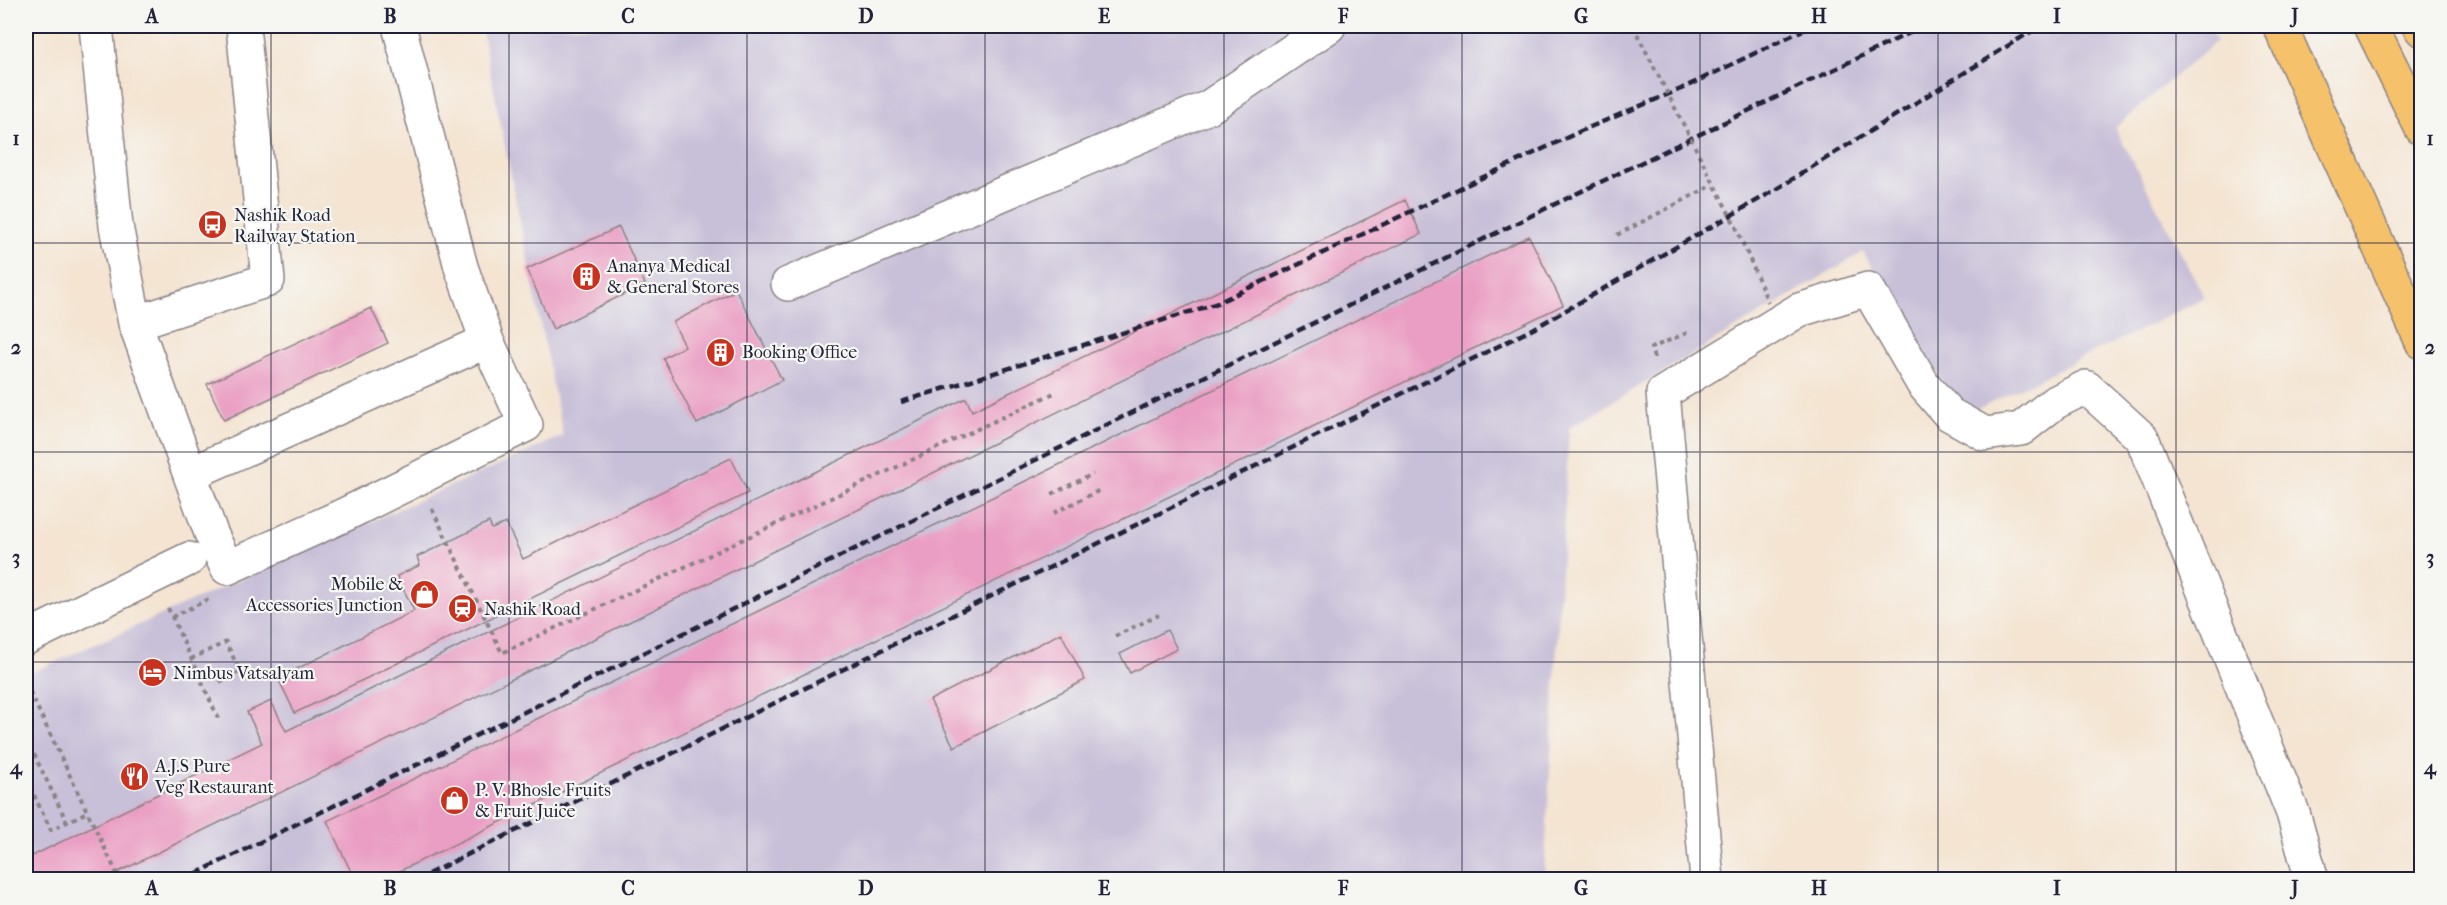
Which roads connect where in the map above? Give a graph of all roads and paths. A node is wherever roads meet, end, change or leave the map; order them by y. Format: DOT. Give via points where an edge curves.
graph roads {
  1 [pos="96,26"];
  2 [pos="243,26"];
  3 [pos="399,26"];
  4 [pos="1329,26"];
  5 [pos="1633,26"];
  6 [pos="2280,26"];
  7 [pos="2370,26"];
  8 [pos="2419,26"];
  9 [pos="2421,30"];
  10 [pos="2421,129"];
  11 [pos="1713,185"];
  12 [pos="1617,234"];
  13 [pos="788,284"];
  14 [pos="1768,302"];
  15 [pos="135,322"];
  16 [pos="487,340"];
  17 [pos="2421,342"];
  18 [pos="1054,393"];
  19 [pos="190,474"];
  20 [pos="1093,474"];
  21 [pos="417,479"];
  22 [pos="1100,490"];
  23 [pos="1053,494"];
  24 [pos="1054,513"];
  25 [pos="189,559"];
  26 [pos="213,598"];
  27 [pos="164,600"];
  28 [pos="1160,615"];
  29 [pos="172,617"];
  30 [pos="1115,636"];
  31 [pos="26,638"];
  32 [pos="191,659"];
  33 [pos="26,684"];
  34 [pos="216,684"];
  35 [pos="220,722"];
  36 [pos="26,738"];
  37 [pos="26,779"];
  38 [pos="87,812"];
  39 [pos="67,822"];
  40 [pos="626,876"];
  41 [pos="120,879"];
  42 [pos="618,879"];
  43 [pos="1707,879"];
  44 [pos="2313,879"];
  1 -- 15 [label="street" via="116,226"];
  2 -- 15 [label="street" via="268,280"];
  3 -- 16 [label="street" via="461,267"];
  4 -- 13 [label="street" via="1209,107"];
  5 -- 11 [label="path, bridge"];
  6 -- 17 [label="main road"];
  7 -- 10 [label="main road"];
  8 -- 9 [label="main road"];
  11 -- 12 [label="path"];
  11 -- 14 [label="path, bridge"];
  15 -- 19 [label="street"];
  16 -- 19 [label="street"];
  16 -- 21 [label="street" via="526,425"];
  18 -- 21 [label="path" via="502,653"];
  19 -- 21 [label="street" via="227,568"];
  20 -- 23 [label="path"];
  22 -- 24 [label="path"];
  25 -- 31 [label="street"];
  26 -- 29 [label="path"];
  27 -- 29 [label="path"];
  28 -- 30 [label="path"];
  29 -- 32 [label="path"];
  32 -- 34 [label="path" via="226,642 240,672"];
  32 -- 35 [label="path"];
  33 -- 38 [label="path"];
  36 -- 39 [label="path"];
  37 -- 39 [label="path" via="51,831"];
  38 -- 39 [label="path"];
  38 -- 41 [label="path"];
  40 -- 42 [label="path"];
  43 -- 44 [label="street" via="1663,393 1799,310 1868,289 1923,384 1949,414 1985,434 2021,429 2054,403 2086,387 2142,438 2293,813"];
}
